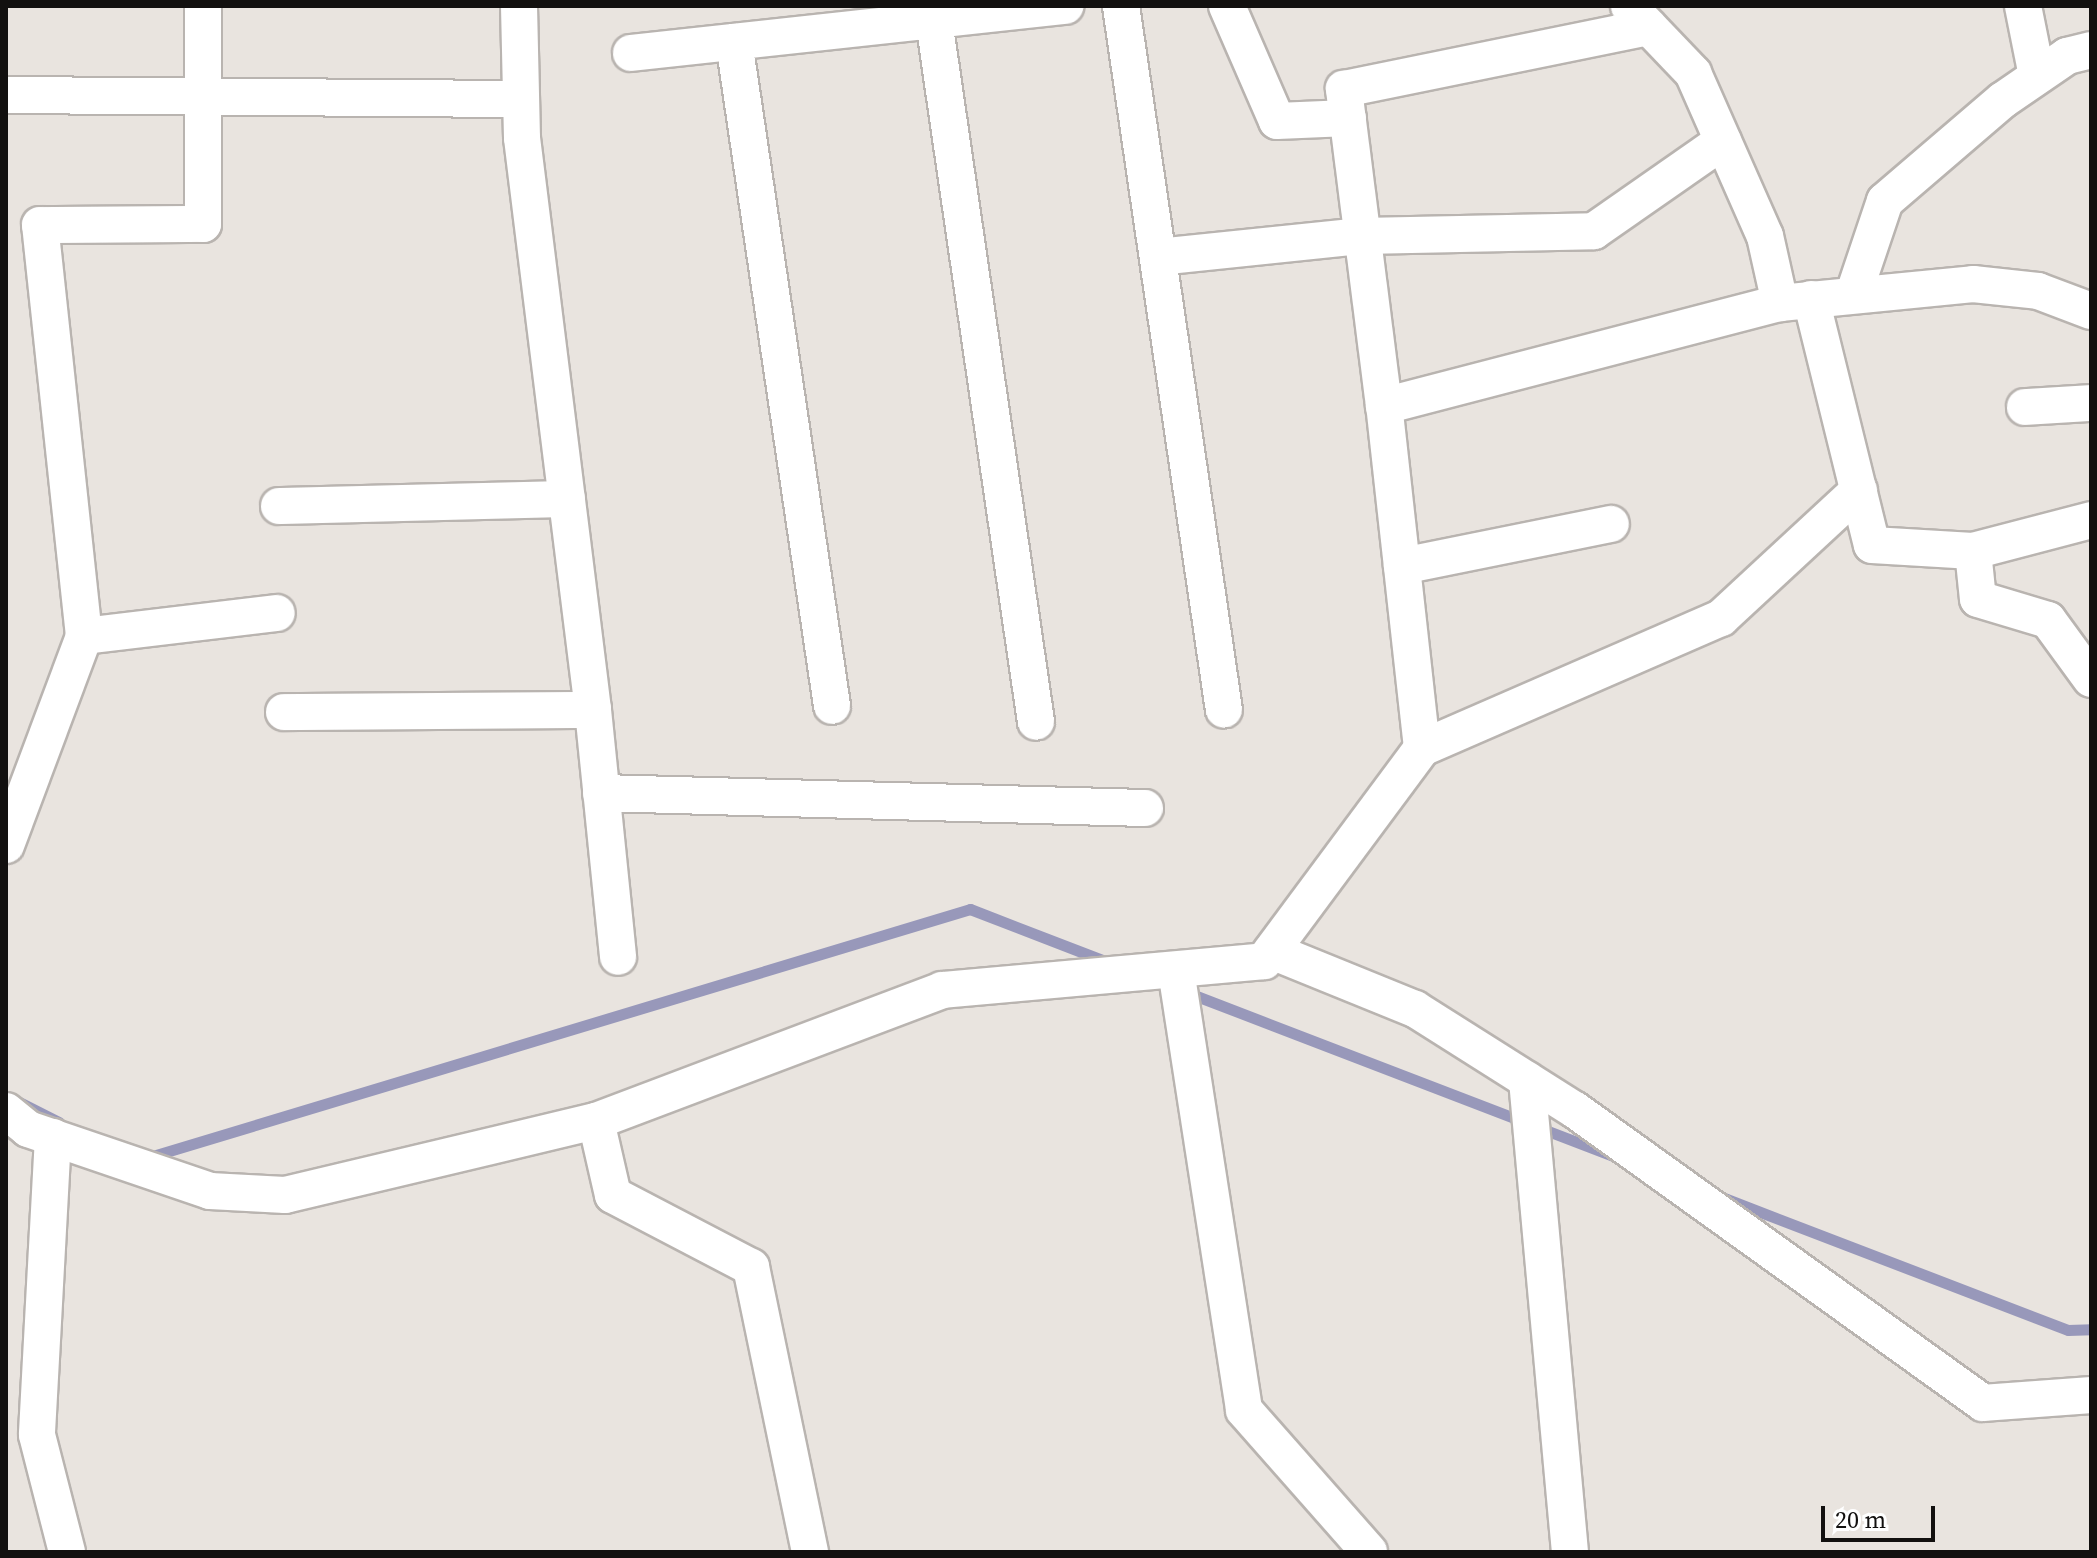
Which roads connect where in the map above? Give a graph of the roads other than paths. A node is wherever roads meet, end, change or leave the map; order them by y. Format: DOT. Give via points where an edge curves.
graph roads {
  1 [pos="203,6"];
  2 [pos="519,6"];
  3 [pos="1065,6"];
  4 [pos="1121,6"];
  5 [pos="1227,6"];
  6 [pos="2023,6"];
  7 [pos="1639,16"];
  8 [pos="919,17"];
  9 [pos="734,42"];
  10 [pos="2091,50"];
  11 [pos="631,53"];
  12 [pos="2037,76"];
  13 [pos="6,95"];
  14 [pos="206,96"];
  15 [pos="521,99"];
  16 [pos="1348,118"];
  17 [pos="1723,141"];
  18 [pos="1362,236"];
  19 [pos="1158,257"];
  20 [pos="1854,293"];
  21 [pos="1796,301"];
  22 [pos="2091,311"];
  23 [pos="2091,403"];
  24 [pos="1384,406"];
  25 [pos="2025,407"];
  26 [pos="1859,490"];
  27 [pos="567,499"];
  28 [pos="279,506"];
  29 [pos="2091,520"];
  30 [pos="1611,524"];
  31 [pos="1973,551"];
  32 [pos="1402,566"];
  33 [pos="277,613"];
  34 [pos="84,636"];
  35 [pos="2091,679"];
  36 [pos="832,706"];
  37 [pos="593,710"];
  38 [pos="1224,710"];
  39 [pos="284,712"];
  40 [pos="1036,722"];
  41 [pos="1422,748"];
  42 [pos="601,793"];
  43 [pos="1145,808"];
  44 [pos="6,845"];
  45 [pos="1272,951"];
  46 [pos="618,957"];
  47 [pos="1176,971"];
  48 [pos="1527,1080"];
  49 [pos="6,1111"];
  50 [pos="596,1121"];
  51 [pos="53,1137"];
  52 [pos="2091,1395"];
  53 [pos="67,1552"];
  54 [pos="810,1552"];
  55 [pos="1369,1552"];
  56 [pos="1570,1552"];
  1 -- 14 [label="street"];
  2 -- 15 [label="street"];
  3 -- 8 [label="street"];
  4 -- 19 [label="street"];
  5 -- 16 [label="street" via="1277,121"];
  6 -- 12 [label="street"];
  7 -- 16 [label="street" via="1344,89"];
  7 -- 17 [label="street" via="1693,73"];
  8 -- 9 [label="street"];
  8 -- 40 [label="street"];
  9 -- 11 [label="street"];
  9 -- 36 [label="street"];
  10 -- 12 [label="street" via="2067,56"];
  12 -- 20 [label="street" via="1885,201"];
  13 -- 14 [label="street"];
  14 -- 15 [label="street"];
  14 -- 34 [label="street" via="203,224 40,225"];
  15 -- 27 [label="street"];
  16 -- 18 [label="street"];
  17 -- 18 [label="street" via="1594,231"];
  17 -- 21 [label="street"];
  18 -- 19 [label="street"];
  18 -- 24 [label="street"];
  19 -- 38 [label="street"];
  20 -- 21 [label="street"];
  20 -- 22 [label="street" via="1973,284 2038,291"];
  21 -- 24 [label="street"];
  21 -- 26 [label="street"];
  23 -- 25 [label="street"];
  24 -- 32 [label="street"];
  26 -- 31 [label="street" via="1872,545"];
  26 -- 41 [label="street" via="1721,618"];
  27 -- 28 [label="street"];
  27 -- 37 [label="street"];
  29 -- 31 [label="street"];
  30 -- 32 [label="street"];
  31 -- 35 [label="street" via="1978,599 2048,620"];
  32 -- 41 [label="street"];
  33 -- 34 [label="street"];
  34 -- 44 [label="street"];
  37 -- 39 [label="street"];
  37 -- 42 [label="street"];
  41 -- 45 [label="street"];
  42 -- 43 [label="street"];
  42 -- 46 [label="street"];
  45 -- 47 [label="street" via="1264,961"];
  45 -- 48 [label="street" via="1415,1009"];
  47 -- 50 [label="street" via="942,990"];
  47 -- 55 [label="street" via="1244,1410"];
  48 -- 52 [label="street" via="1983,1403"];
  48 -- 56 [label="street"];
  49 -- 51 [label="street" via="28,1129"];
  50 -- 51 [label="street" via="285,1195 210,1191"];
  50 -- 54 [label="street" via="613,1195 751,1267"];
  51 -- 53 [label="street" via="37,1435"];
}
